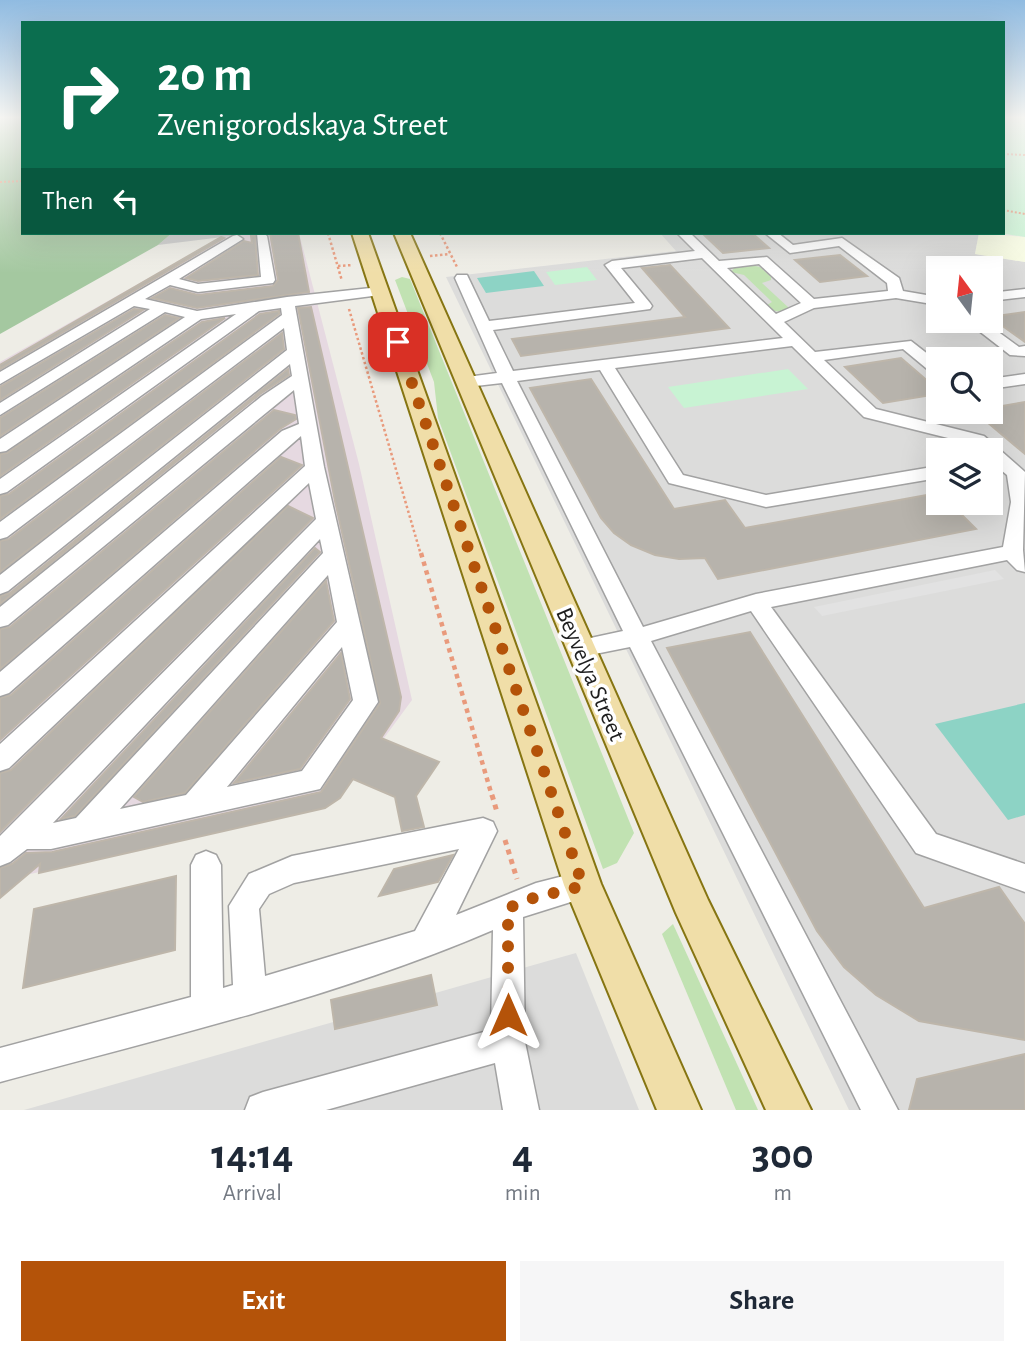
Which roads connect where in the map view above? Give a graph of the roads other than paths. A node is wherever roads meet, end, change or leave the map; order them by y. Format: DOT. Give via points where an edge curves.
graph roads {
  1 [pos="685,235"];
  2 [pos="774,235"];
  3 [pos="261,236"];
  4 [pos="237,239"];
  5 [pos="386,242"];
  6 [pos="711,260"];
  7 [pos="422,278"];
  8 [pos="462,278"];
  9 [pos="168,280"];
  10 [pos="379,286"];
  11 [pos="1025,293"];
  12 [pos="896,294"];
  13 [pos="1003,296"];
  14 [pos="926,299"];
  15 [pos="132,301"];
  16 [pos="811,304"];
  17 [pos="160,309"];
  18 [pos="253,309"];
  19 [pos="289,309"];
  20 [pos="197,315"];
  21 [pos="773,321"];
  22 [pos="486,326"];
  23 [pos="990,333"];
  24 [pos="795,341"];
  25 [pos="1025,351"];
  26 [pos="296,352"];
  27 [pos="812,357"];
  28 [pos="926,360"];
  29 [pos="604,363"];
  30 [pos="508,377"];
  31 [pos="300,378"];
  32 [pos="0,379"];
  33 [pos="1025,379"];
  34 [pos="467,382"];
  35 [pos="1003,382"];
  36 [pos="0,410"];
  37 [pos="308,426"];
  38 [pos="970,438"];
  39 [pos="0,447"];
  40 [pos="1003,463"];
  41 [pos="315,467"];
  42 [pos="926,474"];
  43 [pos="0,488"];
  44 [pos="327,520"];
  45 [pos="0,532"];
  46 [pos="334,554"];
  47 [pos="1019,558"];
  48 [pos="0,586"];
  49 [pos="756,603"];
  50 [pos="0,619"];
  51 [pos="349,623"];
  52 [pos="637,637"];
  53 [pos="580,649"];
  54 [pos="0,686"];
  55 [pos="0,760"];
  56 [pos="195,805"];
  57 [pos="84,829"];
  58 [pos="22,836"];
  59 [pos="0,853"];
  60 [pos="206,865"];
  61 [pos="1025,878"];
  62 [pos="583,886"];
  63 [pos="516,905"];
  64 [pos="425,943"];
  65 [pos="250,997"];
  66 [pos="207,1009"];
  67 [pos="508,1042"];
  68 [pos="0,1065"];
  69 [pos="263,1110"];
  70 [pos="521,1110"];
  71 [pos="679,1110"];
  72 [pos="789,1110"];
  73 [pos="880,1110"];
  1 -- 6 [label="street"];
  2 -- 12 [label="street" via="790,248 842,242 894,281"];
  3 -- 9 [label="street" via="268,280 198,288"];
  4 -- 9 [label="street"];
  5 -- 7 [label="main road, Beyvelya Street"];
  5 -- 10 [label="main road, Beyvelya Street"];
  6 -- 16 [label="street" via="762,260"];
  6 -- 21 [label="street"];
  6 -- 22 [label="street" via="612,265 645,306"];
  7 -- 10 [label="main road" via="396,274"];
  7 -- 34 [label="main road, Beyvelya Street"];
  8 -- 22 [label="street"];
  9 -- 15 [label="street"];
  10 -- 19 [label="street"];
  10 -- 62 [label="main road, Beyvelya Street"];
  11 -- 13 [label="street"];
  12 -- 14 [label="street"];
  12 -- 16 [label="street"];
  15 -- 17 [label="street"];
  15 -- 32 [label="street"];
  16 -- 21 [label="street"];
  17 -- 20 [label="street"];
  17 -- 36 [label="street"];
  18 -- 19 [label="street"];
  18 -- 20 [label="street"];
  18 -- 43 [label="street"];
  19 -- 26 [label="street"];
  19 -- 45 [label="street"];
  20 -- 39 [label="street"];
  21 -- 24 [label="street"];
  22 -- 30 [label="street"];
  23 -- 25 [label="street" via="1016,352"];
  24 -- 27 [label="street"];
  24 -- 29 [label="street"];
  26 -- 31 [label="street"];
  26 -- 48 [label="street"];
  27 -- 28 [label="street" via="906,344"];
  27 -- 38 [label="street" via="870,413"];
  29 -- 30 [label="street"];
  29 -- 42 [label="street" via="676,479 766,501"];
  30 -- 34 [label="street"];
  30 -- 52 [label="street"];
  31 -- 37 [label="street"];
  31 -- 50 [label="street"];
  33 -- 35 [label="street"];
  34 -- 53 [label="main road, Beyvelya Street"];
  37 -- 41 [label="street"];
  37 -- 54 [label="street" via="288,435"];
  40 -- 47 [label="street" via="1021,502"];
  41 -- 44 [label="street"];
  41 -- 55 [label="street"];
  44 -- 46 [label="street"];
  44 -- 58 [label="street"];
  46 -- 51 [label="street"];
  46 -- 57 [label="street"];
  47 -- 49 [label="street"];
  49 -- 52 [label="street"];
  49 -- 61 [label="street" via="926,844"];
  51 -- 56 [label="street"];
  51 -- 56 [label="street" via="366,702 310,781"];
  52 -- 53 [label="street"];
  52 -- 73 [label="street"];
  53 -- 72 [label="main road, Beyvelya Street" via="695,913"];
  56 -- 57 [label="street"];
  57 -- 58 [label="street"];
  58 -- 59 [label="street"];
  60 -- 66 [label="street"];
  62 -- 63 [label="street"];
  62 -- 71 [label="main road, Beyvelya Street"];
  63 -- 64 [label="street"];
  63 -- 67 [label="street"];
  64 -- 65 [label="street"];
  64 -- 65 [label="street" via="483,831 292,870 260,884 244,906"];
  65 -- 66 [label="street"];
  66 -- 68 [label="street"];
  67 -- 69 [label="street"];
  67 -- 70 [label="street"];
}
